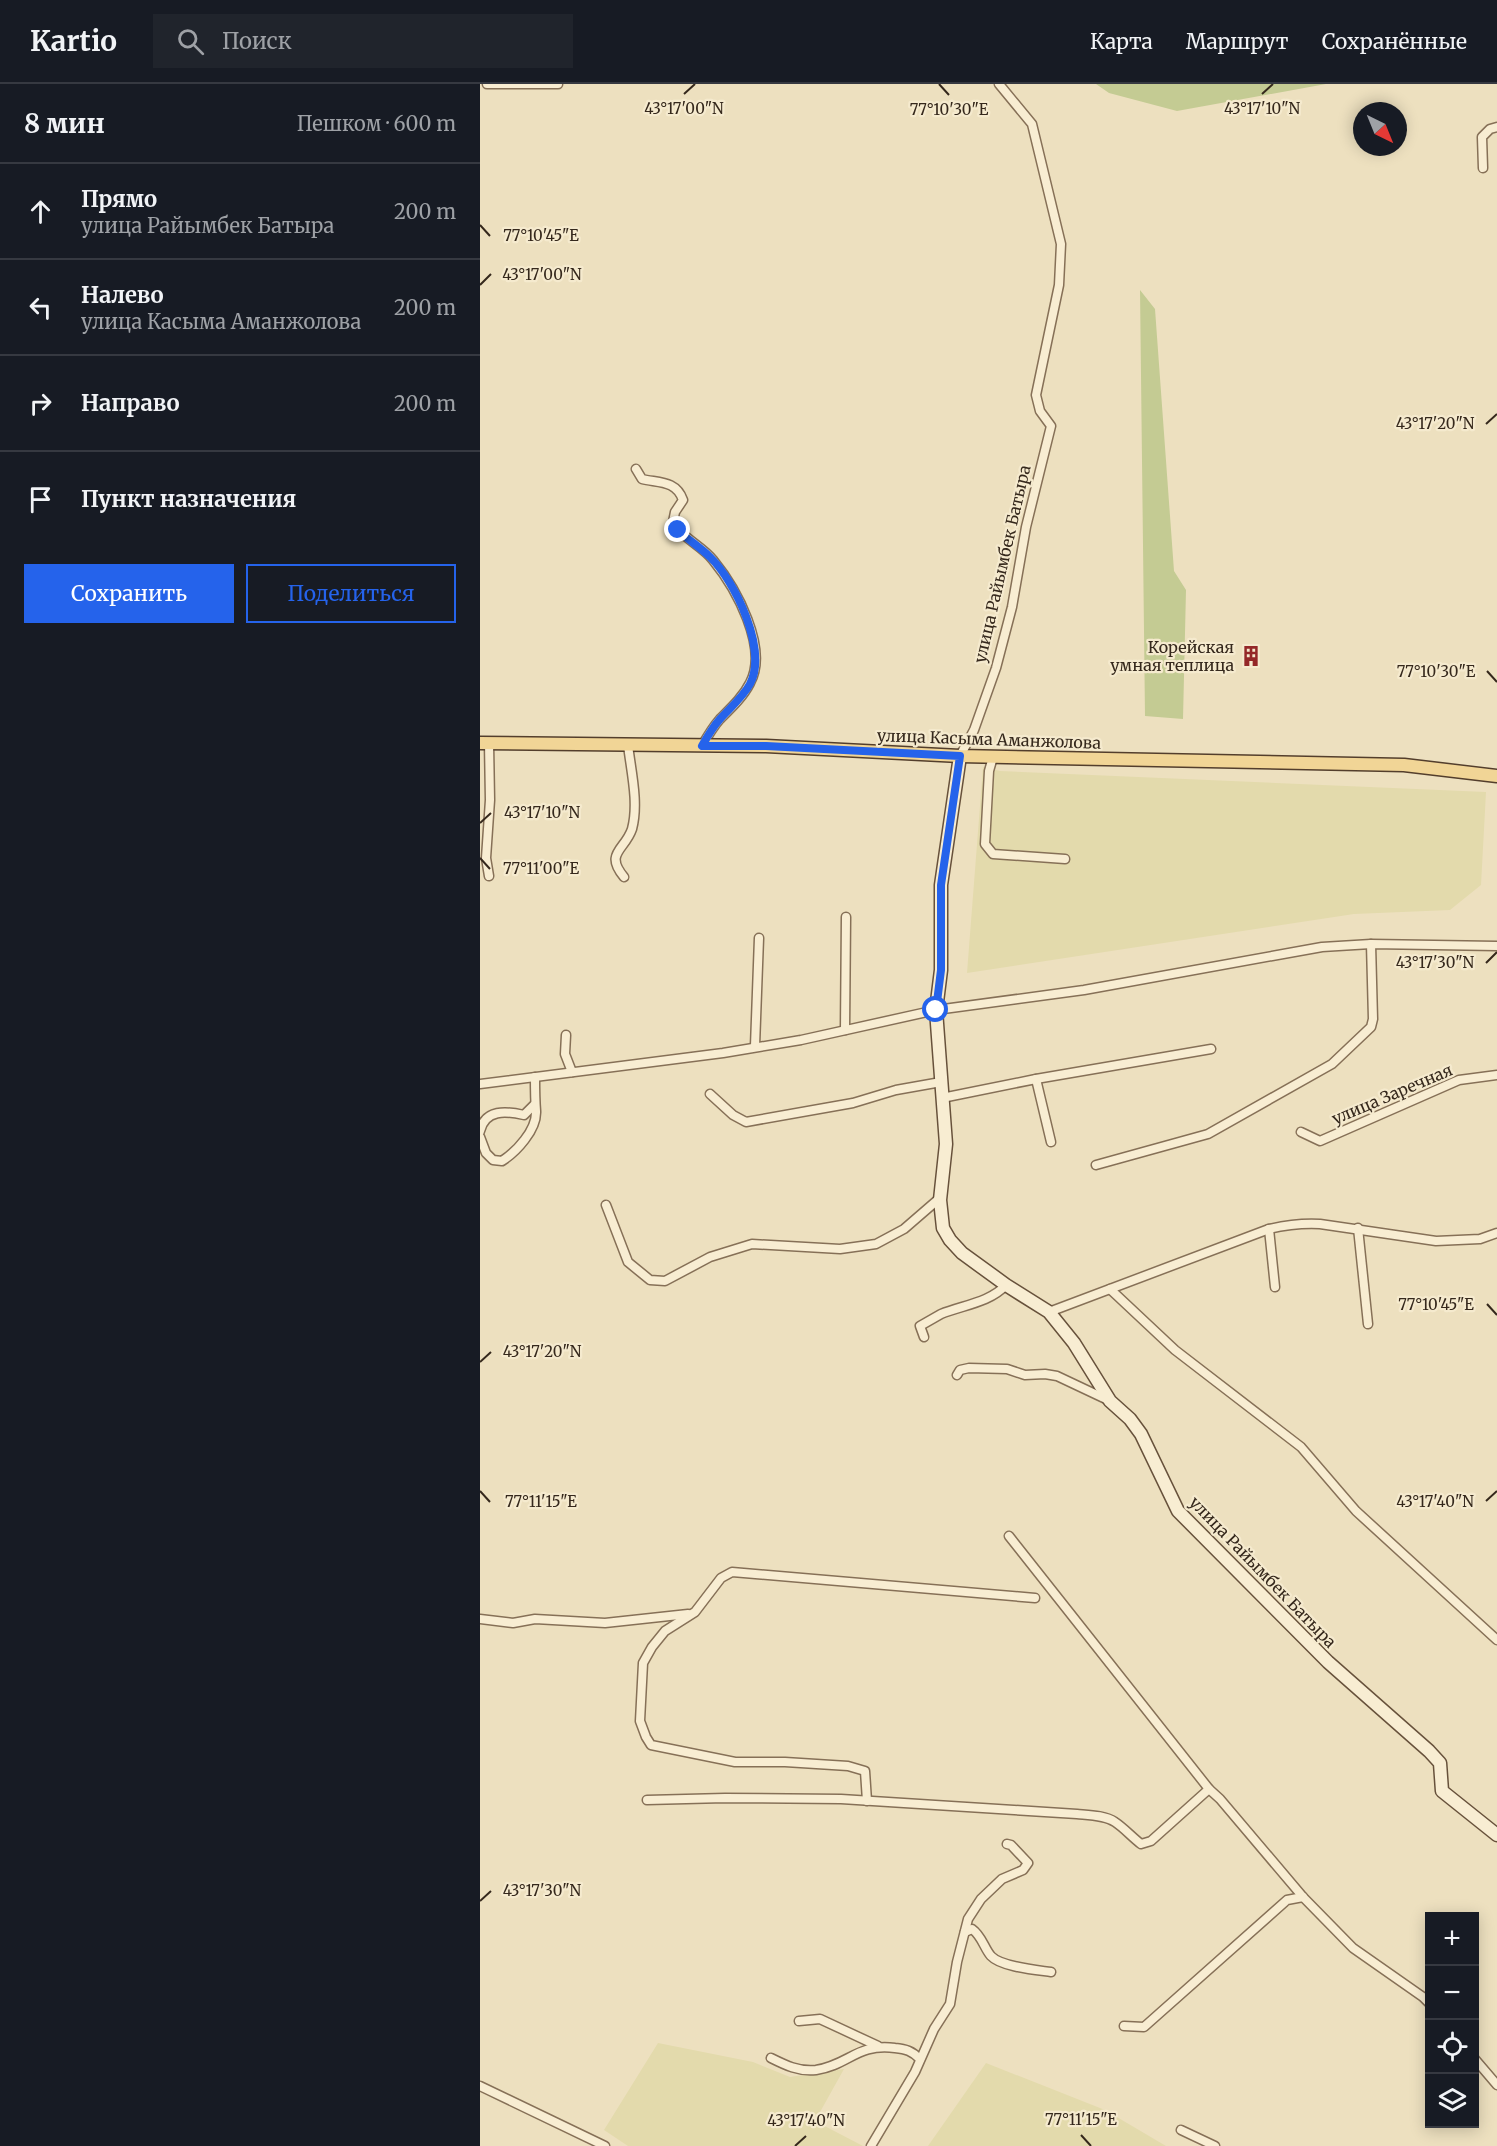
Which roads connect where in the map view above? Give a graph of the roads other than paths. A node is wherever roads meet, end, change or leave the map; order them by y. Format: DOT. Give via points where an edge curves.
graph roads {
  1 [pos="487,84"];
  2 [pos="558,84"];
  3 [pos="999,84"];
  4 [pos="1497,127"];
  5 [pos="1483,168"];
  6 [pos="636,469"];
  7 [pos="485,743"];
  8 [pos="628,745"];
  9 [pos="702,746"];
  10 [pos="960,756"];
  11 [pos="993,757"];
  12 [pos="1497,776"];
  13 [pos="1065,859"];
  14 [pos="489,876"];
  15 [pos="624,877"];
  16 [pos="846,917"];
  17 [pos="759,938"];
  18 [pos="1371,944"];
  19 [pos="1497,946"];
  20 [pos="936,1010"];
  21 [pos="845,1030"];
  22 [pos="566,1035"];
  23 [pos="755,1046"];
  24 [pos="1211,1049"];
  25 [pos="572,1072"];
  26 [pos="1497,1075"];
  27 [pos="535,1077"];
  28 [pos="1036,1079"];
  29 [pos="941,1082"];
  30 [pos="480,1084"];
  31 [pos="710,1094"];
  32 [pos="942,1098"];
  33 [pos="534,1105"];
  34 [pos="480,1131"];
  35 [pos="1301,1132"];
  36 [pos="480,1137"];
  37 [pos="1051,1142"];
  38 [pos="1096,1165"];
  39 [pos="941,1197"];
  40 [pos="606,1205"];
  41 [pos="1358,1228"];
  42 [pos="1269,1229"];
  43 [pos="1497,1233"];
  44 [pos="1006,1285"];
  45 [pos="1275,1287"];
  46 [pos="1110,1289"];
  47 [pos="1049,1312"];
  48 [pos="1368,1324"];
  49 [pos="924,1337"];
  50 [pos="957,1375"];
  51 [pos="1110,1401"];
  52 [pos="1009,1536"];
  53 [pos="1035,1598"];
  54 [pos="690,1614"];
  55 [pos="480,1619"];
  56 [pos="1497,1640"];
  57 [pos="1209,1789"];
  58 [pos="647,1800"];
  59 [pos="867,1801"];
  60 [pos="1497,1835"];
  61 [pos="1007,1844"];
  62 [pos="1303,1897"];
  63 [pos="965,1932"];
  64 [pos="1051,1972"];
  65 [pos="1425,1999"];
  66 [pos="799,2021"];
  67 [pos="1124,2026"];
  68 [pos="879,2046"];
  69 [pos="771,2058"];
  70 [pos="920,2059"];
  71 [pos="1479,2064"];
  72 [pos="1497,2085"];
  73 [pos="480,2086"];
  74 [pos="1181,2130"];
  75 [pos="605,2146"];
  76 [pos="872,2146"];
  77 [pos="1215,2146"];
  1 -- 2 [label="street"];
  3 -- 10 [label="street, улица Райымбек Батыра" via="1032,124 1061,244 1059,285 1036,395 1040,411 1051,426 996,669"];
  4 -- 5 [label="street" via="1482,138"];
  6 -- 9 [label="street" via="642,479 670,484 682,495 673,522 717,565 751,629 755,672"];
  7 -- 8 [label="main road, улица Касыма Аманжолова"];
  7 -- 14 [label="street" via="490,800 486,858"];
  8 -- 9 [label="main road, улица Касыма Аманжолова"];
  8 -- 15 [label="street" via="634,807 631,830 615,857 616,868"];
  9 -- 10 [label="main road, улица Касыма Аманжолова"];
  10 -- 11 [label="main road, улица Касыма Аманжолова"];
  10 -- 20 [label="street, улица Райымбек Батыра" via="941,885 941,970"];
  11 -- 12 [label="main road, улица Касыма Аманжолова" via="1404,765"];
  11 -- 13 [label="street" via="985,844 993,854"];
  16 -- 21 [label="street"];
  17 -- 23 [label="street"];
  18 -- 19 [label="street"];
  18 -- 20 [label="street" via="1323,947 1084,990"];
  18 -- 38 [label="street" via="1371,1027 1332,1064 1208,1134"];
  20 -- 21 [label="street"];
  20 -- 29 [label="street, улица Райымбек Батыра"];
  21 -- 23 [label="street"];
  22 -- 25 [label="street" via="564,1048"];
  23 -- 25 [label="street"];
  24 -- 28 [label="street"];
  25 -- 27 [label="street"];
  26 -- 35 [label="street, улица Заречная" via="1458,1080 1320,1140"];
  27 -- 30 [label="street"];
  27 -- 33 [label="street"];
  28 -- 32 [label="street"];
  28 -- 37 [label="street"];
  29 -- 31 [label="street" via="746,1122 733,1116"];
  29 -- 32 [label="street, улица Райымбек Батыра"];
  32 -- 39 [label="street, улица Райымбек Батыра" via="946,1144"];
  33 -- 34 [label="street" via="524,1115 494,1113 482,1122"];
  33 -- 36 [label="street" via="536,1111 526,1138 502,1161 493,1160 486,1153"];
  39 -- 40 [label="street" via="904,1229 876,1244 840,1249 752,1244 710,1257 665,1281 650,1280 628,1262"];
  39 -- 44 [label="street, улица Райымбек Батыра" via="943,1228 950,1240"];
  41 -- 42 [label="street" via="1300,1223"];
  41 -- 43 [label="street" via="1436,1241 1480,1239"];
  41 -- 48 [label="street"];
  42 -- 45 [label="street"];
  42 -- 46 [label="street"];
  44 -- 47 [label="street, улица Райымбек Батыра"];
  44 -- 49 [label="street" via="983,1300 941,1314 920,1326"];
  46 -- 47 [label="street"];
  46 -- 56 [label="street" via="1175,1350 1301,1447 1356,1511"];
  47 -- 51 [label="street, улица Райымбек Батыра"];
  50 -- 51 [label="street" via="969,1368 1051,1375"];
  51 -- 60 [label="street, улица Райымбек Батыра" via="1141,1434 1178,1511 1328,1662 1429,1750 1440,1763 1442,1791"];
  52 -- 57 [label="street"];
  53 -- 54 [label="street" via="732,1572"];
  54 -- 55 [label="street" via="605,1623"];
  54 -- 59 [label="street" via="665,1631 643,1663 640,1721 651,1745 735,1762 848,1766 865,1771"];
  57 -- 59 [label="street" via="1151,1841 1141,1844 1105,1817"];
  57 -- 62 [label="street" via="1221,1798"];
  58 -- 59 [label="street"];
  61 -- 63 [label="street" via="1028,1863 981,1899"];
  62 -- 65 [label="street" via="1353,1948"];
  62 -- 67 [label="street" via="1287,1900 1144,2026"];
  63 -- 64 [label="street" via="972,1929 977,1933 993,1958"];
  63 -- 70 [label="street" via="950,2004"];
  66 -- 68 [label="street" via="820,2019"];
  68 -- 69 [label="street" via="815,2070 800,2070"];
  68 -- 70 [label="street" via="905,2049"];
  70 -- 76 [label="street"];
  71 -- 72 [label="street"];
  73 -- 75 [label="street"];
  74 -- 77 [label="street"];
}
